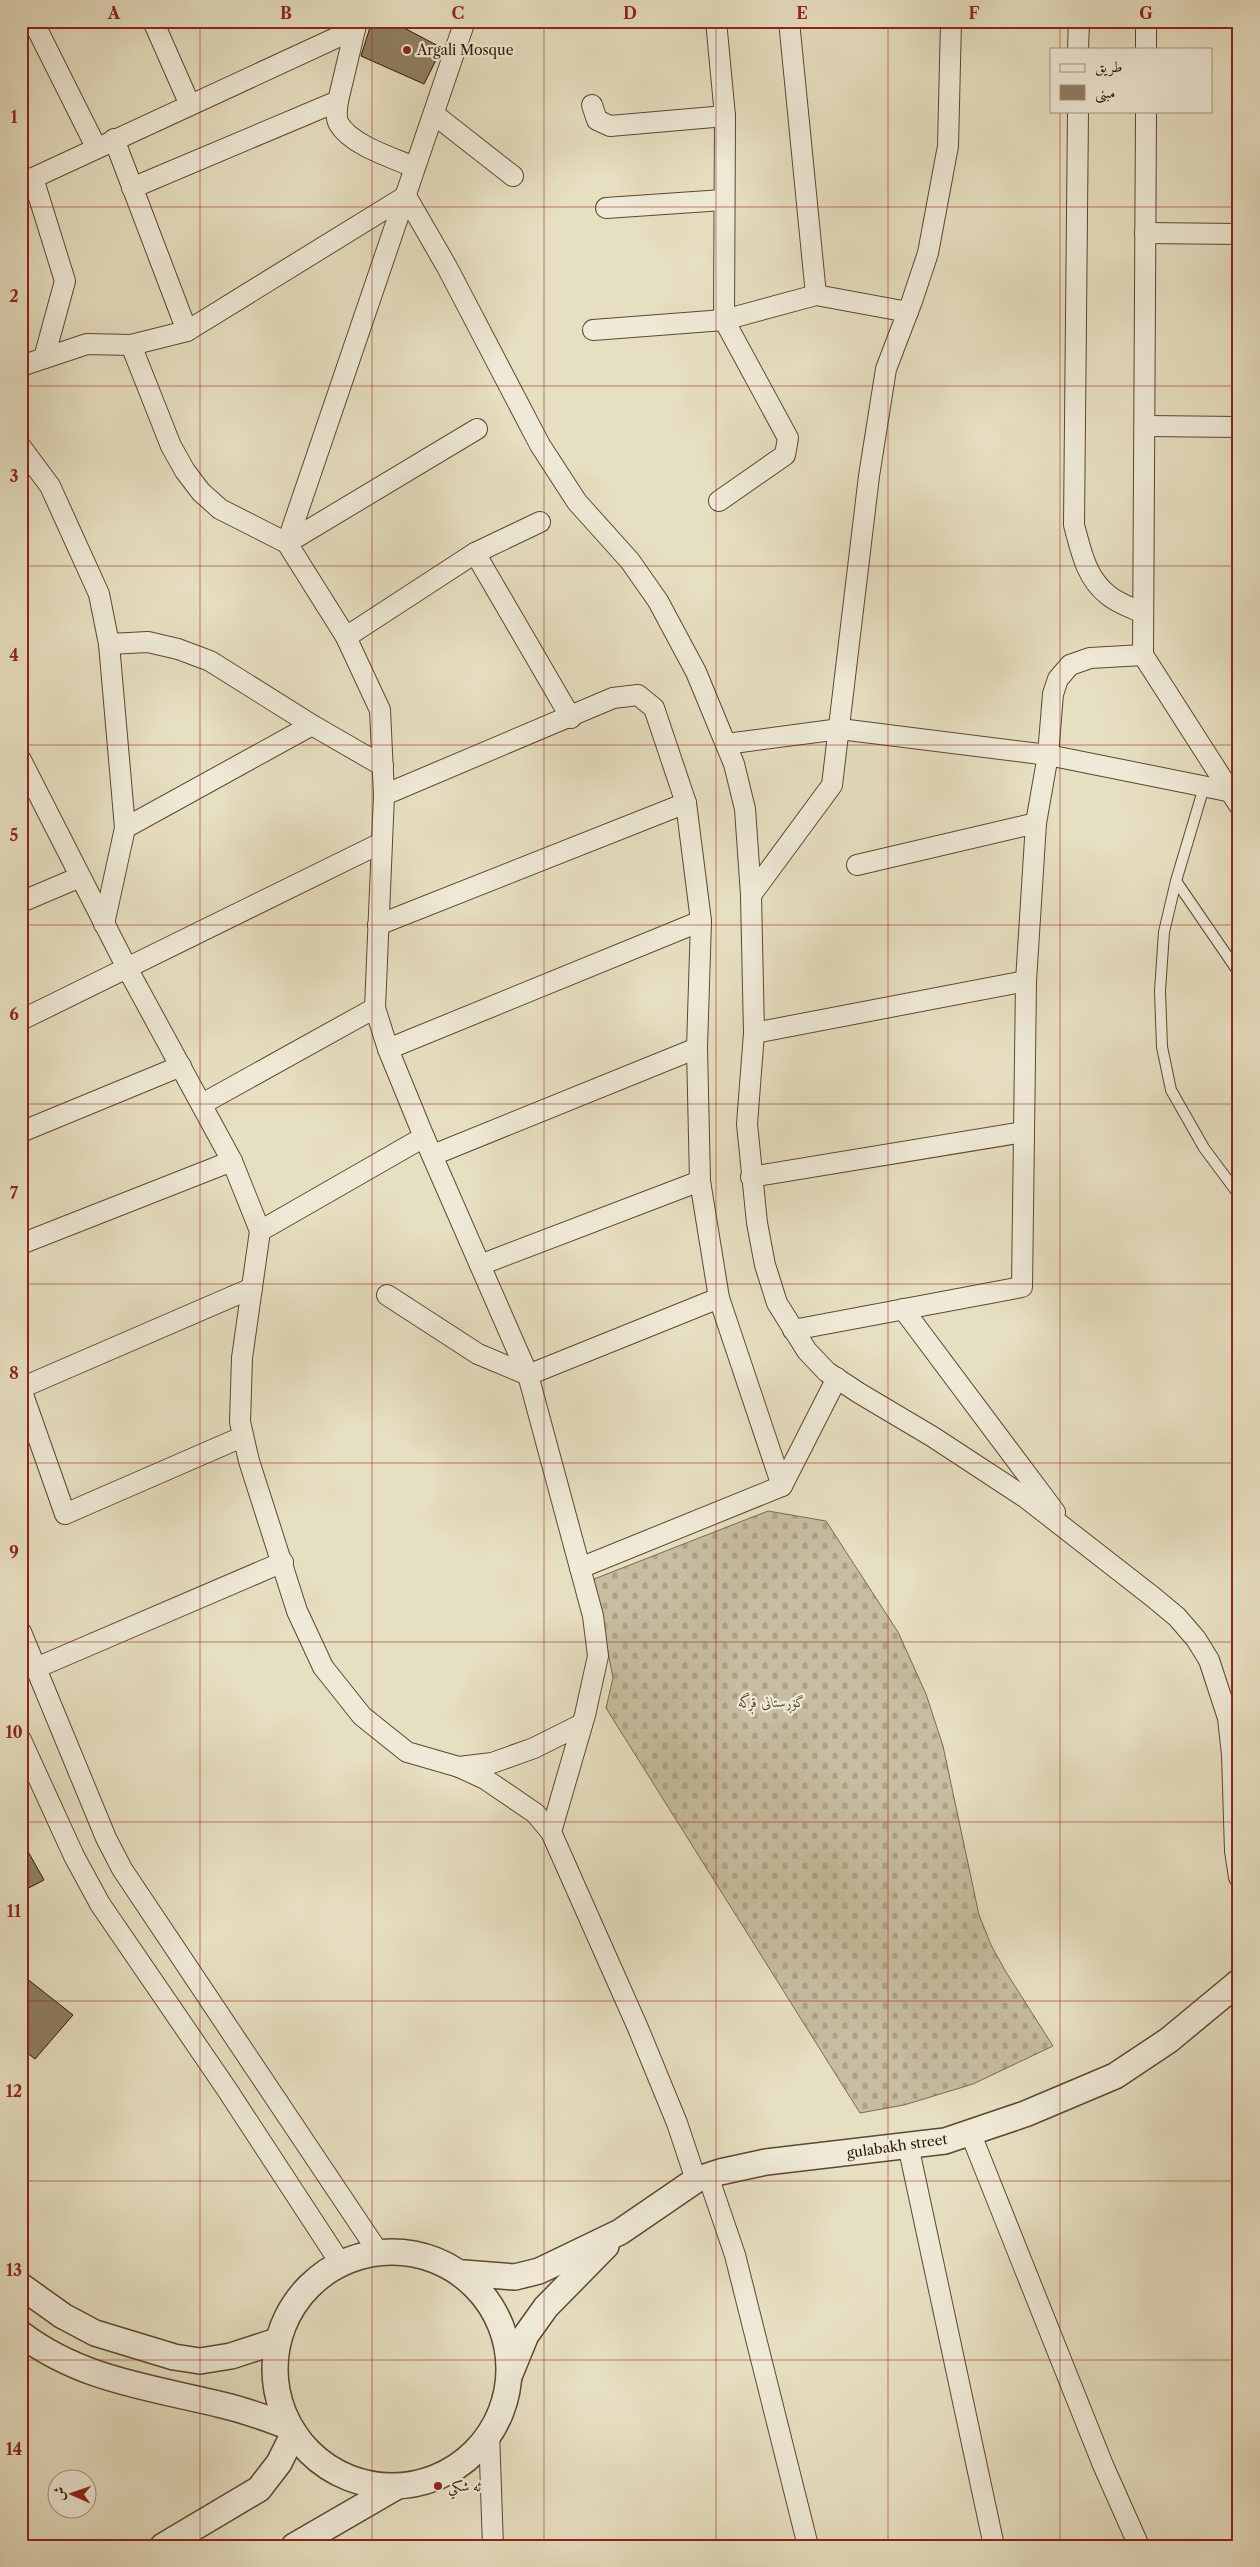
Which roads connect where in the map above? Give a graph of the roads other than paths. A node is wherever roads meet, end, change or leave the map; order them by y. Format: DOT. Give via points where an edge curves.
graph roads {
  1 [pos="33,21"];
  2 [pos="153,21"];
  3 [pos="465,21"];
  4 [pos="716,21"];
  5 [pos="789,21"];
  6 [pos="951,21"];
  7 [pos="1078,21"];
  8 [pos="1146,21"];
  9 [pos="356,25"];
  10 [pos="1078,48"];
  11 [pos="1146,48"];
  12 [pos="338,101"];
  13 [pos="190,104"];
  14 [pos="592,106"];
  15 [pos="1078,112"];
  16 [pos="1146,112"];
  17 [pos="435,115"];
  18 [pos="725,116"];
  19 [pos="114,139"];
  20 [pos="96,147"];
  21 [pos="414,167"];
  22 [pos="513,176"];
  23 [pos="27,179"];
  24 [pos="132,188"];
  25 [pos="406,196"];
  26 [pos="723,200"];
  27 [pos="606,208"];
  28 [pos="1145,233"];
  29 [pos="1239,234"];
  30 [pos="816,295"];
  31 [pos="908,312"];
  32 [pos="724,320"];
  33 [pos="594,330"];
  34 [pos="187,331"];
  35 [pos="131,345"];
  36 [pos="44,358"];
  37 [pos="21,366"];
  38 [pos="1146,426"];
  39 [pos="1239,427"];
  40 [pos="477,429"];
  41 [pos="21,447"];
  42 [pos="718,501"];
  43 [pos="540,522"];
  44 [pos="287,543"];
  45 [pos="475,553"];
  46 [pos="1143,613"];
  47 [pos="346,638"];
  48 [pos="109,644"];
  49 [pos="1143,655"];
  50 [pos="571,718"];
  51 [pos="312,725"];
  52 [pos="840,729"];
  53 [pos="726,744"];
  54 [pos="1048,756"];
  55 [pos="21,760"];
  56 [pos="383,766"];
  57 [pos="1204,787"];
  58 [pos="384,795"];
  59 [pos="1236,797"];
  60 [pos="686,803"];
  61 [pos="1036,823"];
  62 [pos="124,828"];
  63 [pos="382,843"];
  64 [pos="857,865"];
  65 [pos="80,876"];
  66 [pos="1176,881"];
  67 [pos="751,895"];
  68 [pos="21,902"];
  69 [pos="701,921"];
  70 [pos="104,924"];
  71 [pos="378,925"];
  72 [pos="127,968"];
  73 [pos="1239,973"];
  74 [pos="1026,981"];
  75 [pos="375,1008"];
  76 [pos="21,1020"];
  77 [pos="754,1033"];
  78 [pos="698,1048"];
  79 [pos="388,1049"];
  80 [pos="181,1066"];
  81 [pos="202,1104"];
  82 [pos="21,1132"];
  83 [pos="1024,1132"];
  84 [pos="424,1137"];
  85 [pos="433,1155"];
  86 [pos="232,1161"];
  87 [pos="751,1177"];
  88 [pos="700,1181"];
  89 [pos="1239,1195"];
  90 [pos="260,1231"];
  91 [pos="21,1244"];
  92 [pos="480,1265"];
  93 [pos="252,1288"];
  94 [pos="387,1295"];
  95 [pos="719,1298"];
  96 [pos="903,1309"];
  97 [pos="793,1330"];
  98 [pos="528,1375"];
  99 [pos="837,1378"];
  100 [pos="21,1389"];
  101 [pos="242,1437"];
  102 [pos="782,1486"];
  103 [pos="1071,1534"];
  104 [pos="283,1562"];
  105 [pos="580,1568"];
  106 [pos="21,1632"];
  107 [pos="36,1668"];
  108 [pos="582,1724"];
  109 [pos="21,1740"];
  110 [pos="459,1767"];
  111 [pos="552,1832"];
  112 [pos="1239,1877"];
  113 [pos="1239,1982"];
  114 [pos="970,2132"];
  115 [pos="908,2145"];
  116 [pos="702,2178"];
  117 [pos="620,2232"];
  118 [pos="379,2252"];
  119 [pos="341,2264"];
  120 [pos="464,2273"];
  121 [pos="21,2286"];
  122 [pos="21,2334"];
  123 [pos="277,2341"];
  124 [pos="509,2375"];
  125 [pos="291,2429"];
  126 [pos="489,2432"];
  127 [pos="396,2487"];
  128 [pos="308,2542"];
  129 [pos="163,2546"];
  130 [pos="493,2546"];
  131 [pos="808,2546"];
  132 [pos="994,2546"];
  133 [pos="1139,2546"];
  1 -- 20 [label="street"];
  2 -- 13 [label="street"];
  3 -- 17 [label="street"];
  4 -- 18 [label="street"];
  5 -- 30 [label="street"];
  6 -- 31 [label="street" via="948,146 928,253"];
  7 -- 10 [label="street"];
  8 -- 11 [label="street"];
  9 -- 12 [label="street"];
  9 -- 13 [label="street"];
  12 -- 21 [label="street" via="336,114 339,125 355,141"];
  12 -- 24 [label="street"];
  13 -- 19 [label="street"];
  14 -- 18 [label="street" via="597,120 610,126"];
  15 -- 46 [label="street" via="1074,525 1082,558 1091,576 1108,596"];
  16 -- 28 [label="street"];
  17 -- 21 [label="street"];
  17 -- 22 [label="street"];
  18 -- 26 [label="street"];
  19 -- 20 [label="street"];
  19 -- 24 [label="street"];
  20 -- 23 [label="street"];
  21 -- 25 [label="street"];
  23 -- 36 [label="street" via="64,281"];
  24 -- 34 [label="street"];
  25 -- 34 [label="street"];
  25 -- 44 [label="street"];
  25 -- 53 [label="street" via="447,266 540,445 577,502 630,561 658,600 696,672"];
  26 -- 27 [label="street"];
  26 -- 32 [label="street"];
  28 -- 29 [label="street"];
  28 -- 38 [label="street"];
  30 -- 31 [label="street"];
  30 -- 32 [label="street"];
  31 -- 52 [label="street" via="886,369 869,476"];
  32 -- 33 [label="street"];
  32 -- 42 [label="street" via="788,438 785,455"];
  34 -- 35 [label="street"];
  35 -- 36 [label="street" via="87,344"];
  35 -- 44 [label="street" via="171,446 201,492 220,509"];
  36 -- 37 [label="street"];
  38 -- 39 [label="street"];
  38 -- 46 [label="street"];
  40 -- 44 [label="street"];
  41 -- 48 [label="street" via="50,486 99,594"];
  43 -- 45 [label="street"];
  44 -- 47 [label="street"];
  45 -- 47 [label="street"];
  45 -- 50 [label="street"];
  46 -- 49 [label="street"];
  47 -- 56 [label="street" via="380,710"];
  48 -- 51 [label="street" via="148,642 210,661"];
  48 -- 62 [label="street"];
  49 -- 54 [label="street" via="1090,658 1070,665 1058,679 1052,694"];
  49 -- 59 [label="street"];
  50 -- 58 [label="street"];
  50 -- 60 [label="street" via="613,698 638,695 654,708"];
  51 -- 56 [label="street"];
  51 -- 62 [label="street"];
  52 -- 53 [label="street"];
  52 -- 54 [label="street"];
  52 -- 67 [label="street" via="832,785"];
  53 -- 67 [label="street" via="743,800"];
  54 -- 57 [label="street"];
  54 -- 61 [label="street"];
  55 -- 65 [label="street"];
  56 -- 58 [label="street"];
  57 -- 59 [label="street"];
  57 -- 66 [label="lane"];
  58 -- 63 [label="street"];
  60 -- 69 [label="street"];
  60 -- 71 [label="street"];
  61 -- 64 [label="street"];
  61 -- 74 [label="street"];
  62 -- 70 [label="street"];
  63 -- 71 [label="street"];
  63 -- 72 [label="street"];
  65 -- 68 [label="street"];
  65 -- 70 [label="street"];
  66 -- 73 [label="lane"];
  66 -- 89 [label="lane" via="1164,932 1160,991 1162,1047 1171,1090 1204,1148"];
  67 -- 77 [label="street"];
  69 -- 78 [label="street"];
  69 -- 79 [label="street"];
  70 -- 72 [label="street"];
  71 -- 75 [label="street"];
  72 -- 76 [label="street"];
  72 -- 80 [label="street"];
  74 -- 77 [label="street"];
  74 -- 83 [label="street"];
  75 -- 79 [label="street"];
  75 -- 81 [label="street"];
  77 -- 87 [label="street" via="747,1124"];
  78 -- 85 [label="street"];
  78 -- 88 [label="street"];
  79 -- 84 [label="street"];
  80 -- 81 [label="street"];
  80 -- 82 [label="street"];
  81 -- 86 [label="street"];
  83 -- 87 [label="street"];
  83 -- 96 [label="street" via="1022,1287"];
  84 -- 85 [label="street"];
  84 -- 90 [label="street"];
  85 -- 92 [label="street"];
  86 -- 90 [label="street"];
  86 -- 91 [label="street"];
  87 -- 97 [label="street" via="765,1265 777,1303"];
  88 -- 92 [label="street"];
  88 -- 95 [label="street"];
  90 -- 93 [label="street"];
  92 -- 98 [label="street"];
  93 -- 100 [label="street"];
  93 -- 101 [label="street" via="242,1358"];
  94 -- 98 [label="street" via="478,1354"];
  95 -- 98 [label="street"];
  95 -- 102 [label="street"];
  96 -- 97 [label="street"];
  96 -- 103 [label="street"];
  97 -- 99 [label="street" via="807,1351"];
  98 -- 105 [label="street"];
  99 -- 102 [label="street"];
  99 -- 103 [label="street" via="957,1452 1026,1498"];
  100 -- 101 [label="street" via="65,1514"];
  101 -- 104 [label="street"];
  102 -- 105 [label="street"];
  103 -- 112 [label="street" via="1177,1617 1196,1638 1209,1660 1228,1718"];
  104 -- 107 [label="street"];
  104 -- 110 [label="street" via="297,1611 323,1667 362,1716 407,1752"];
  105 -- 108 [label="street" via="593,1616 598,1656"];
  106 -- 107 [label="street"];
  107 -- 118 [label="street" via="106,1838 122,1869"];
  108 -- 110 [label="street" via="534,1748 492,1763"];
  108 -- 111 [label="street"];
  109 -- 119 [label="street" via="74,1856 100,1904"];
  110 -- 111 [label="street" via="522,1803"];
  111 -- 116 [label="street"];
  113 -- 114 [label="street, gulabakh street" via="1169,2040 1115,2076 1024,2114"];
  114 -- 115 [label="street, gulabakh street" via="945,2141"];
  114 -- 133 [label="street" via="1099,2455"];
  115 -- 116 [label="street, gulabakh street" via="766,2162"];
  115 -- 132 [label="street"];
  116 -- 117 [label="street, gulabakh street"];
  116 -- 131 [label="street" via="735,2255"];
  117 -- 120 [label="street, gulabakh street" via="539,2271 515,2277"];
  117 -- 124 [label="street, gulabakh street" via="546,2307 526,2336"];
  118 -- 119 [label="street" via="365,2253"];
  118 -- 120 [label="street" via="408,2252"];
  119 -- 123 [label="street" via="325,2270 295,2301"];
  120 -- 124 [label="street" via="483,2294 504,2332"];
  121 -- 123 [label="street" via="63,2316 96,2334 174,2357 200,2361 231,2356"];
  122 -- 125 [label="street" via="59,2360 91,2372 222,2405"];
  123 -- 125 [label="street" via="275,2384"];
  124 -- 126 [label="street" via="499,2417"];
  125 -- 127 [label="street" via="316,2459 353,2481"];
  125 -- 129 [label="street" via="279,2463 259,2489"];
  126 -- 127 [label="street" via="474,2453 438,2477"];
  126 -- 130 [label="street"];
  127 -- 128 [label="street"];
}
